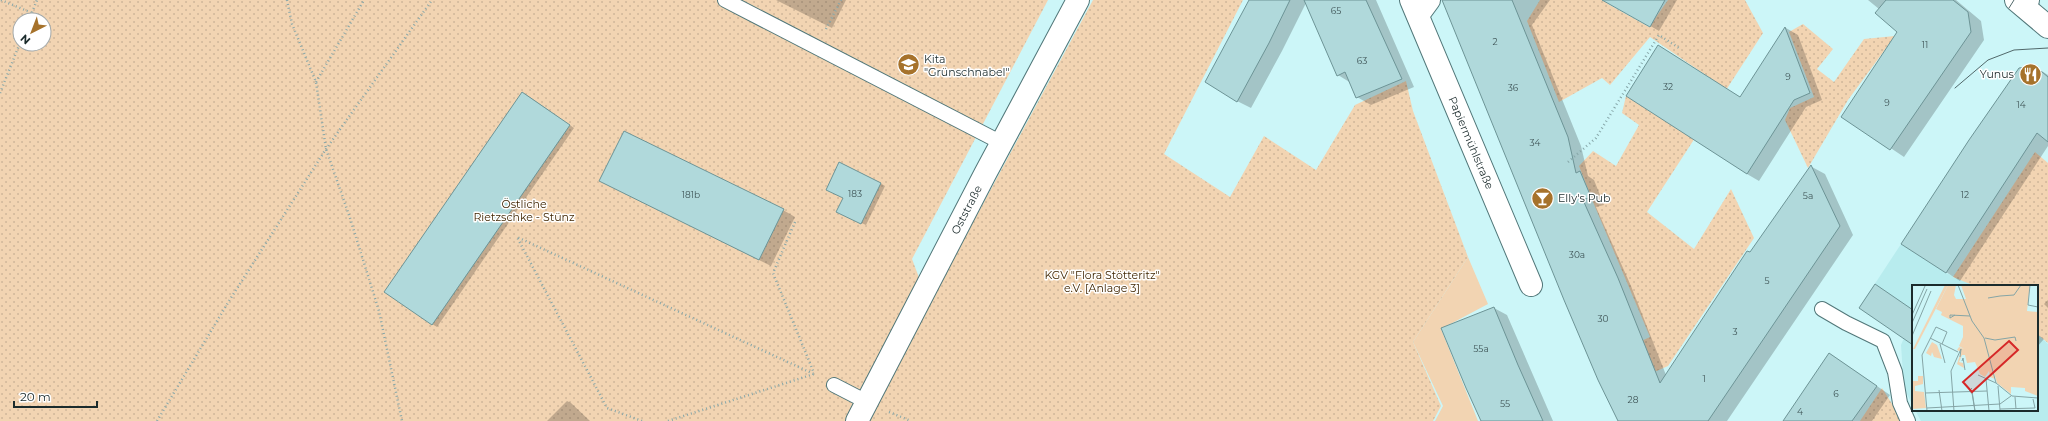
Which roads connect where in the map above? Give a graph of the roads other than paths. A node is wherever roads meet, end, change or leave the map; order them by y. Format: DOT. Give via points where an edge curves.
graph roads {
  1 [pos="725,0"];
  2 [pos="1078,0"];
  3 [pos="2022,2"];
  4 [pos="1419,5"];
  5 [pos="2048,26"];
  6 [pos="1002,143"];
  7 [pos="1531,285"];
  8 [pos="1822,309"];
  9 [pos="834,385"];
  10 [pos="867,402"];
  11 [pos="857,421"];
  12 [pos="1908,421"];
  1 -- 6 [label="lane"];
  2 -- 6 [label="street, Oststraße"];
  3 -- 5 [label="street"];
  4 -- 7 [label="street, Papiermühlstraße"];
  6 -- 10 [label="street, Oststraße"];
  8 -- 12 [label="lane" via="1883,341 1895,372 1900,403"];
  9 -- 10 [label="lane"];
  10 -- 11 [label="street, Oststraße"];
}
